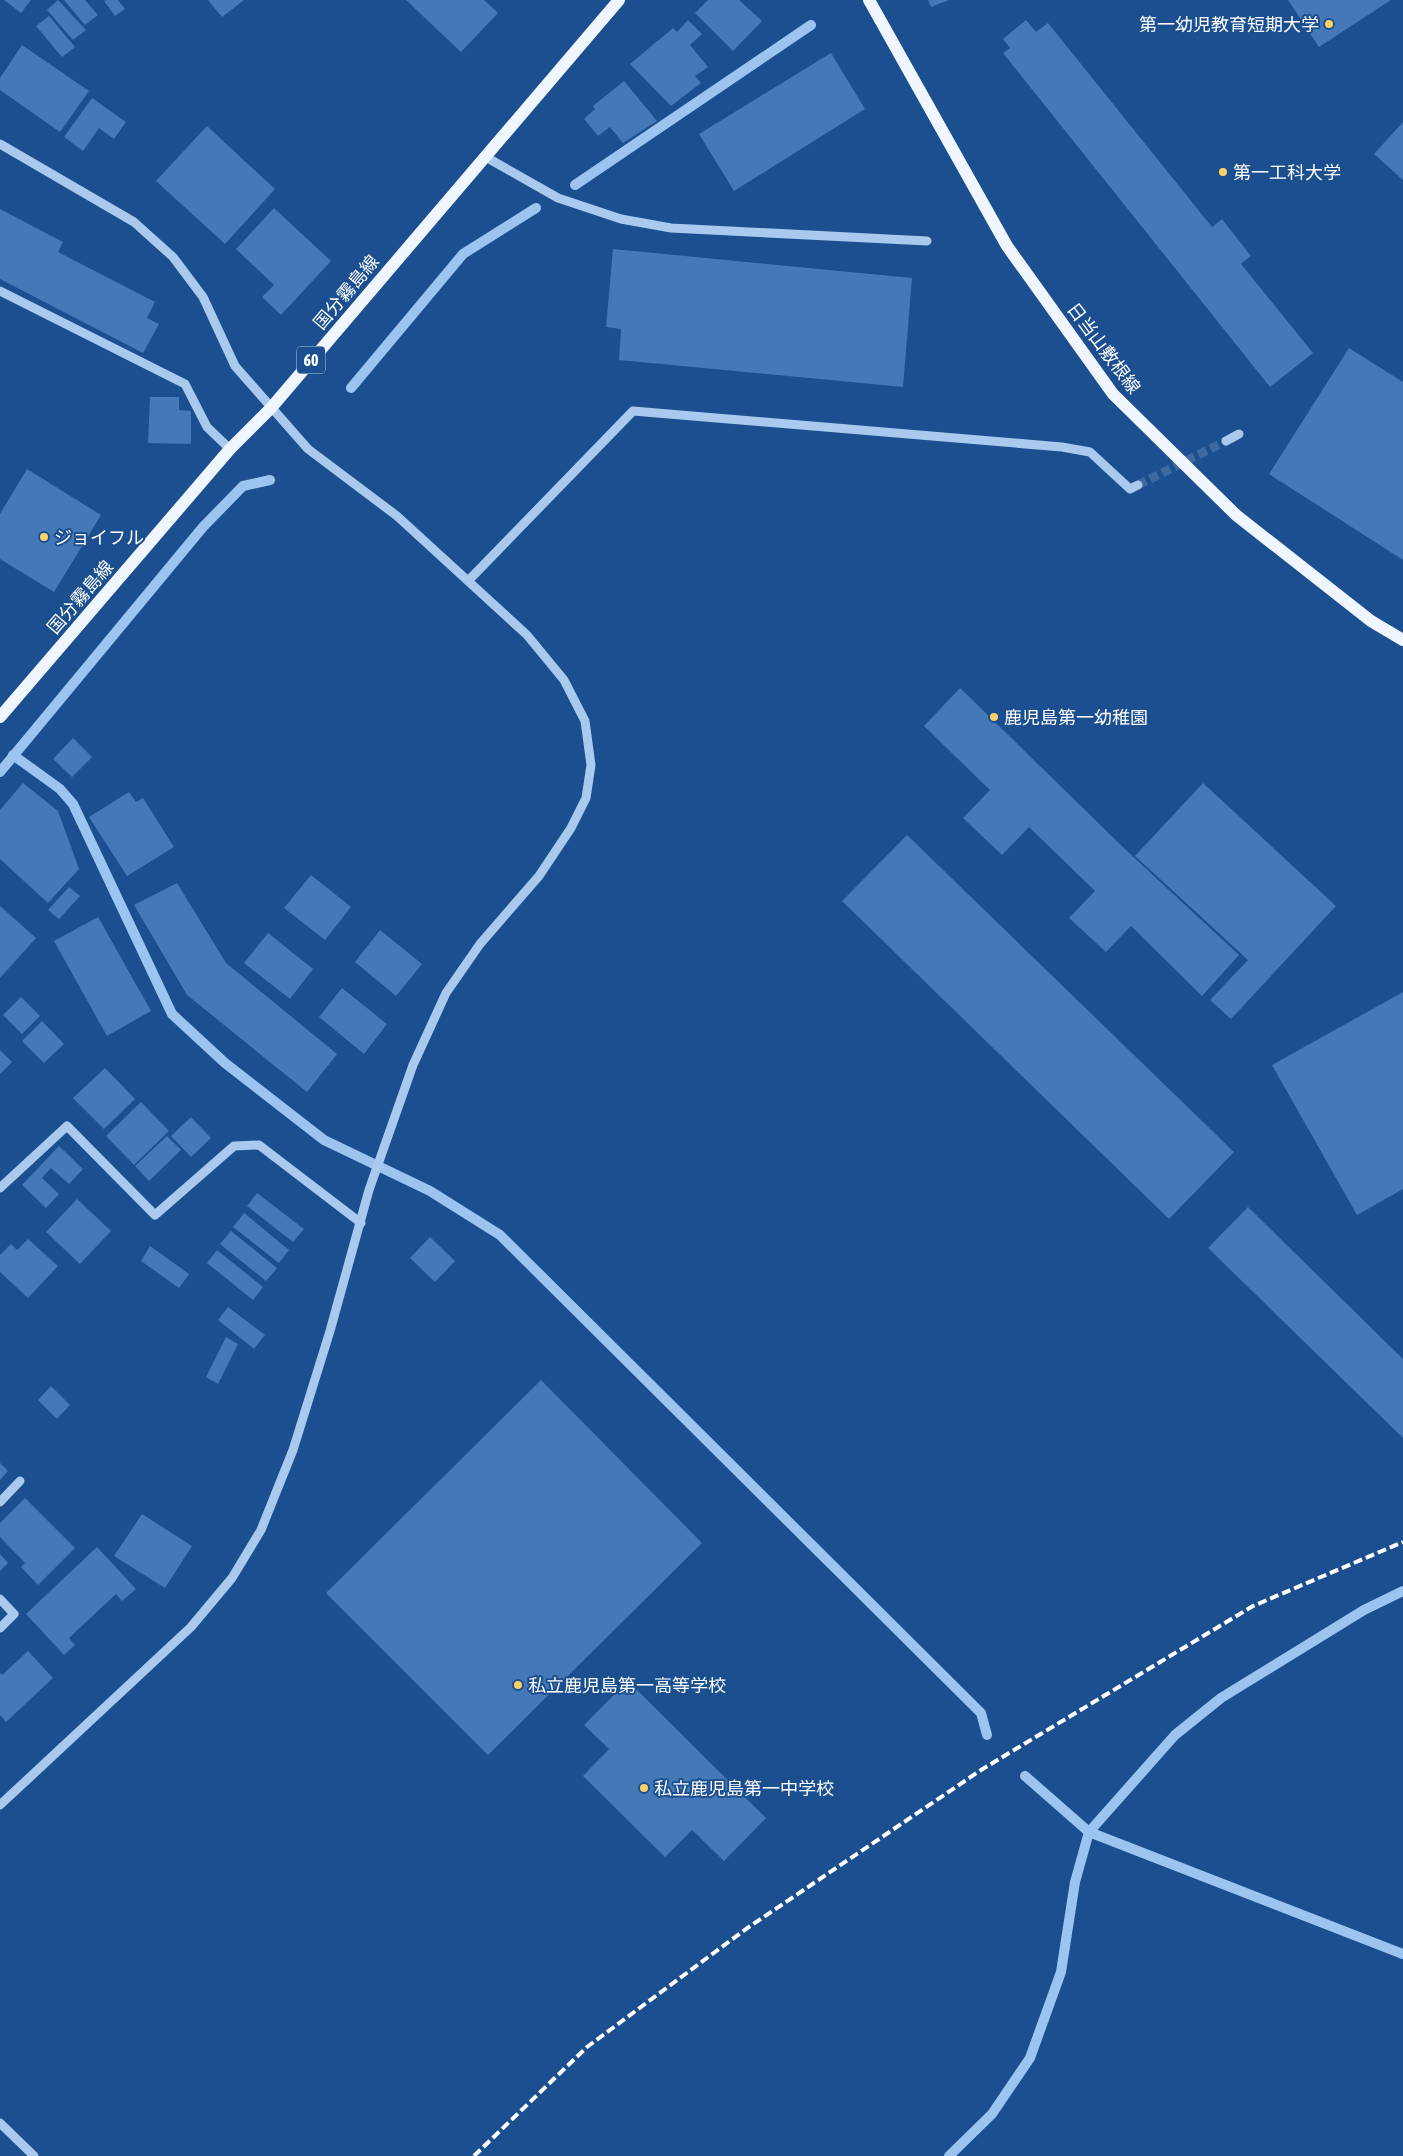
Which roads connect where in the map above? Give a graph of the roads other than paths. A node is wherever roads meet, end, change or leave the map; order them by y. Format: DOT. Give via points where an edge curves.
graph roads {
  1 [pos="618,0"];
  2 [pos="869,0"];
  3 [pos="0,144"];
  4 [pos="484,156"];
  5 [pos="927,241"];
  6 [pos="0,291"];
  7 [pos="270,408"];
  8 [pos="1239,434"];
  9 [pos="1226,441"];
  10 [pos="230,449"];
  11 [pos="1138,484"];
  12 [pos="469,580"];
  13 [pos="1403,640"];
  14 [pos="0,717"];
  15 [pos="0,1188"];
  16 [pos="361,1223"];
  17 [pos="20,1481"];
  18 [pos="0,1502"];
  19 [pos="0,1599"];
  20 [pos="0,1628"];
  21 [pos="0,1805"];
  22 [pos="0,2123"];
  23 [pos="34,2156"];
  1 -- 4 [label="main road, 国分霧島線 / 60"];
  2 -- 13 [label="main road, 日当山敷根線" via="1007,246 1113,394 1236,515 1371,621"];
  3 -- 7 [label="street" via="134,222 173,256 203,297 235,366"];
  4 -- 5 [label="street" via="558,198 621,219 671,228"];
  4 -- 7 [label="main road, 国分霧島線 / 60"];
  6 -- 10 [label="street" via="185,384 207,427"];
  7 -- 10 [label="main road, 国分霧島線 / 60"];
  7 -- 12 [label="street" via="308,449 397,516"];
  8 -- 9 [label="street"];
  10 -- 14 [label="main road, 国分霧島線 / 60"];
  11 -- 12 [label="street" via="1130,489 1090,452 1062,447 633,411"];
  12 -- 16 [label="street" via="528,635 564,680 585,721 591,765 586,798 571,828 539,876 480,944 446,993 412,1065 369,1190"];
  15 -- 16 [label="street" via="67,1126 155,1215 234,1146 259,1145"];
  16 -- 21 [label="street" via="293,1450 262,1530 237,1570 191,1627"];
  17 -- 18 [label="street"];
  19 -- 20 [label="street" via="14,1614"];
  22 -- 23 [label="street"];
}
